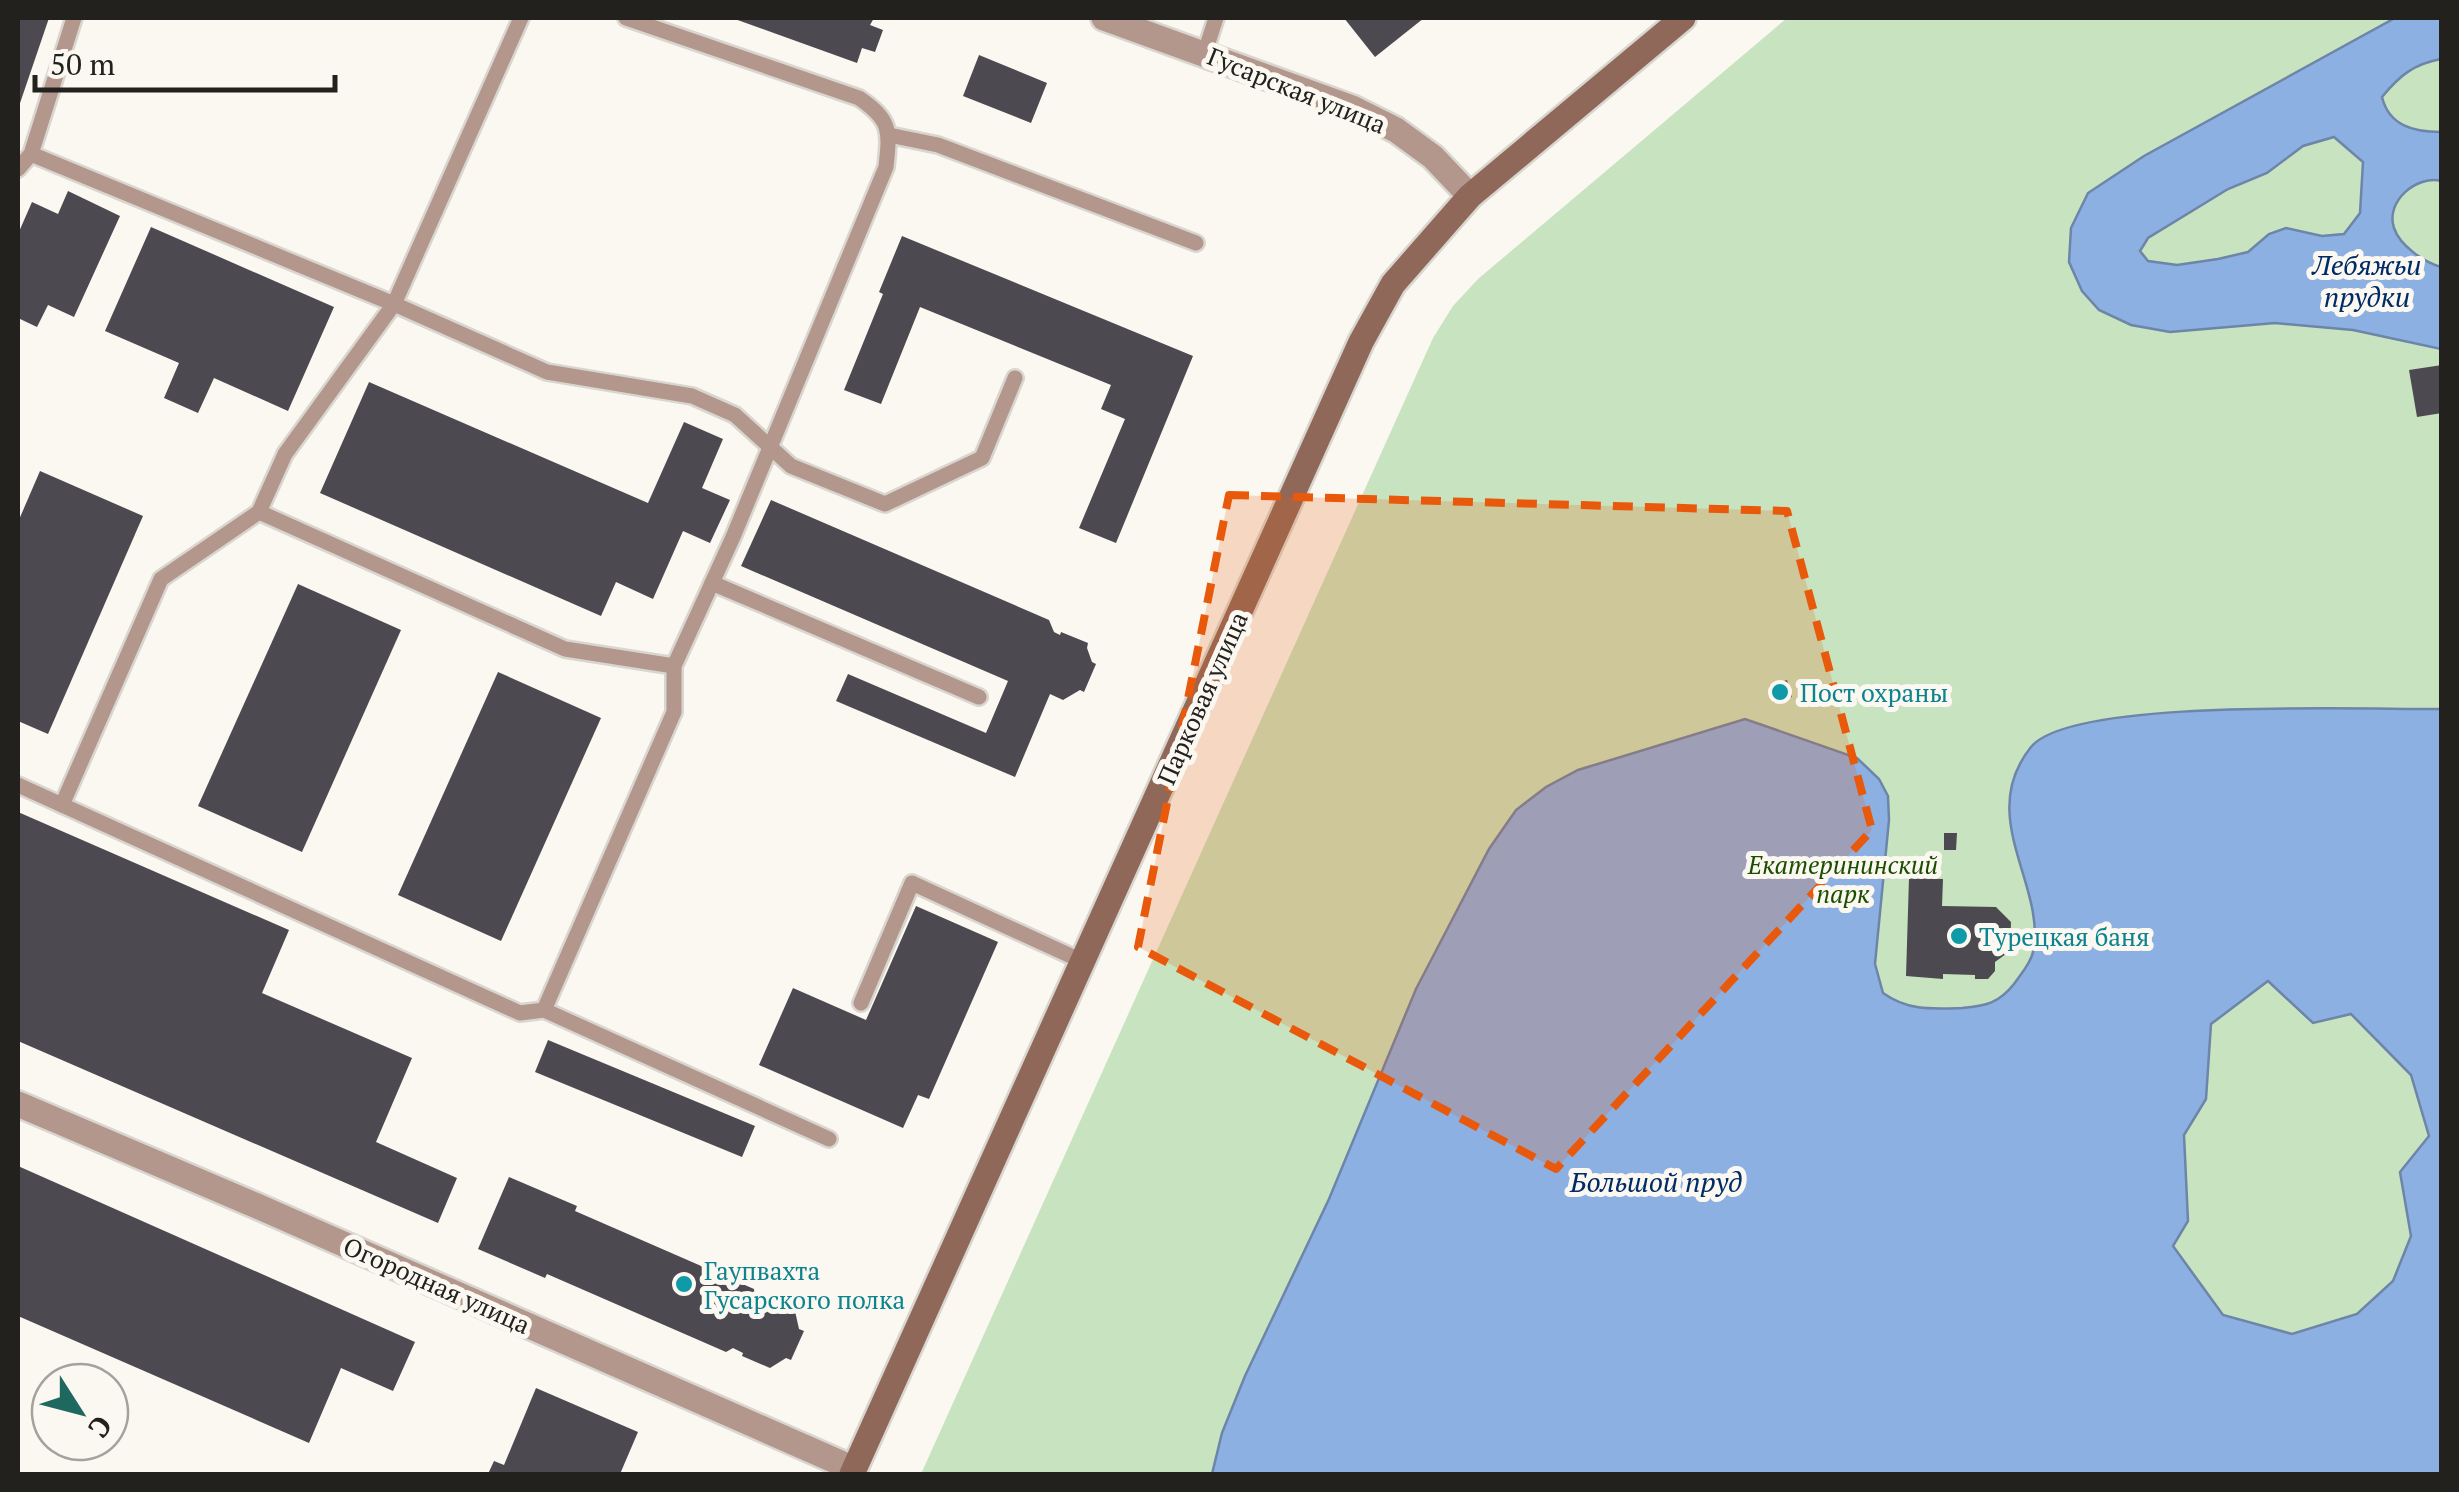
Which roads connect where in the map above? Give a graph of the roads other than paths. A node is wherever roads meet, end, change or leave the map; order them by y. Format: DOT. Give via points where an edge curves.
graph roads {
  1 [pos="74,18"];
  2 [pos="521,18"];
  3 [pos="626,18"];
  4 [pos="1104,18"];
  5 [pos="1216,18"];
  6 [pos="1683,18"];
  7 [pos="1205,52"];
  8 [pos="890,135"];
  9 [pos="31,154"];
  10 [pos="18,169"];
  11 [pos="1470,196"];
  12 [pos="1196,243"];
  13 [pos="394,304"];
  14 [pos="1015,378"];
  15 [pos="769,446"];
  16 [pos="259,512"];
  17 [pos="712,583"];
  18 [pos="674,666"];
  19 [pos="979,697"];
  20 [pos="18,785"];
  21 [pos="62,805"];
  22 [pos="1084,962"];
  23 [pos="861,1004"];
  24 [pos="544,1010"];
  25 [pos="18,1104"];
  26 [pos="829,1140"];
  27 [pos="853,1472"];
  1 -- 9 [label="lane"];
  2 -- 13 [label="lane"];
  3 -- 8 [label="lane" via="859,98 881,113"];
  4 -- 7 [label="street, Гусарская улица"];
  5 -- 7 [label="lane"];
  6 -- 11 [label="main road, Парковая улица"];
  7 -- 11 [label="street, Гусарская улица" via="1396,130"];
  8 -- 12 [label="lane" via="938,145"];
  8 -- 15 [label="lane" via="886,168"];
  9 -- 10 [label="lane"];
  9 -- 13 [label="lane"];
  11 -- 22 [label="main road, Парковая улица" via="1393,284 1361,342"];
  13 -- 15 [label="lane" via="547,372 692,396 735,415"];
  13 -- 16 [label="lane" via="285,454"];
  14 -- 15 [label="lane" via="982,458 885,504 790,466"];
  15 -- 17 [label="lane"];
  16 -- 18 [label="lane" via="565,649"];
  16 -- 21 [label="lane" via="162,579"];
  17 -- 18 [label="lane"];
  17 -- 19 [label="lane"];
  18 -- 24 [label="lane" via="674,712"];
  20 -- 21 [label="lane"];
  21 -- 24 [label="lane" via="520,1013"];
  22 -- 23 [label="lane" via="912,883"];
  22 -- 27 [label="main road, Парковая улица"];
  24 -- 26 [label="lane"];
  25 -- 27 [label="street, Огородная улица"];
}
